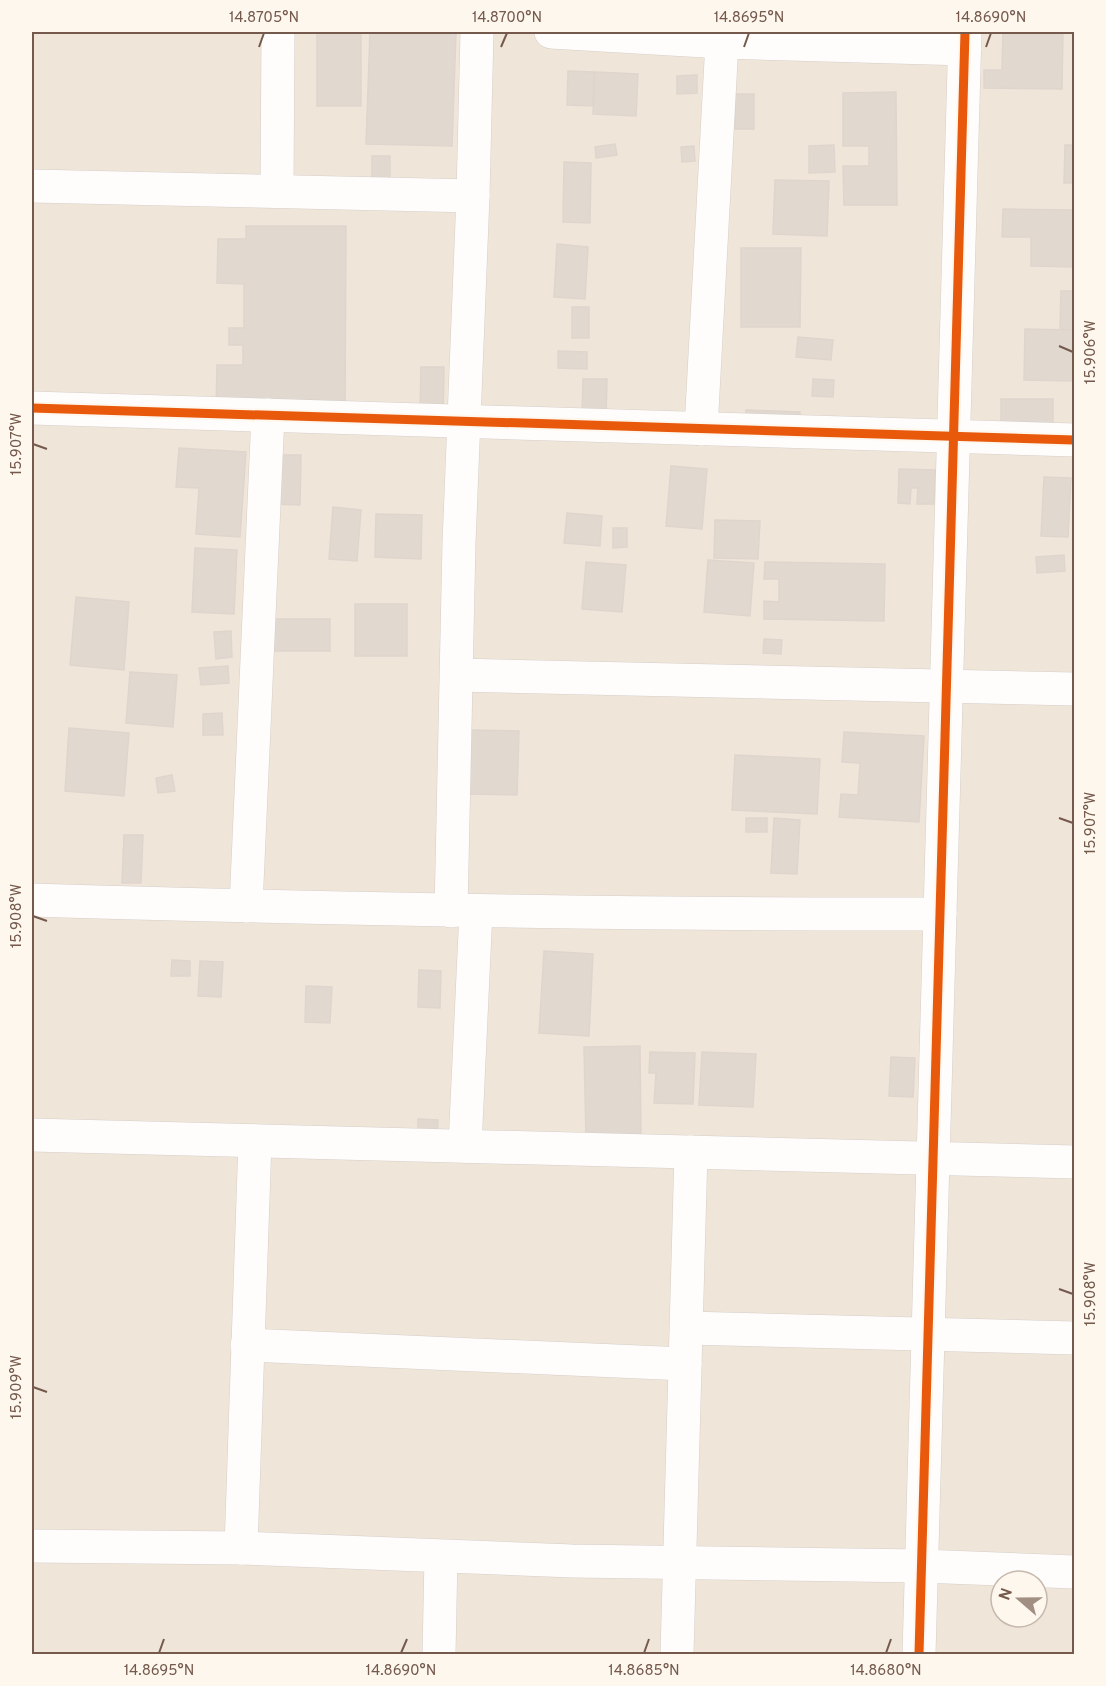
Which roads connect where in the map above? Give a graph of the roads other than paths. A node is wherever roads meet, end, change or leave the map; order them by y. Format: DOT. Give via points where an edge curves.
graph roads {
  1 [pos="278,32"];
  2 [pos="477,32"];
  3 [pos="551,32"];
  4 [pos="965,40"];
  5 [pos="722,42"];
  6 [pos="32,186"];
  7 [pos="277,191"];
  8 [pos="473,196"];
  9 [pos="32,408"];
  10 [pos="268,415"];
  11 [pos="464,422"];
  12 [pos="701,429"];
  13 [pos="954,435"];
  14 [pos="1074,440"];
  15 [pos="457,675"];
  16 [pos="946,685"];
  17 [pos="1074,689"];
  18 [pos="32,900"];
  19 [pos="246,906"];
  20 [pos="464,911"];
  21 [pos="940,914"];
  22 [pos="32,1135"];
  23 [pos="255,1141"];
  24 [pos="465,1146"];
  25 [pos="691,1152"];
  26 [pos="933,1158"];
  27 [pos="1074,1162"];
  28 [pos="687,1328"];
  29 [pos="928,1333"];
  30 [pos="1074,1338"];
  31 [pos="247,1345"];
  32 [pos="685,1364"];
  33 [pos="32,1546"];
  34 [pos="241,1548"];
  35 [pos="441,1557"];
  36 [pos="680,1564"];
  37 [pos="921,1566"];
  38 [pos="1074,1572"];
  39 [pos="439,1654"];
  40 [pos="677,1654"];
  41 [pos="919,1654"];
  1 -- 7 [label="street"];
  2 -- 8 [label="street"];
  3 -- 5 [label="street"];
  4 -- 5 [label="street"];
  4 -- 13 [label="street"];
  5 -- 12 [label="street"];
  6 -- 7 [label="street"];
  7 -- 8 [label="street"];
  8 -- 11 [label="street"];
  9 -- 10 [label="street"];
  10 -- 11 [label="street"];
  10 -- 19 [label="street"];
  11 -- 12 [label="street"];
  11 -- 15 [label="street"];
  12 -- 13 [label="street"];
  13 -- 14 [label="street"];
  13 -- 16 [label="street"];
  15 -- 16 [label="street"];
  15 -- 20 [label="street"];
  16 -- 17 [label="street"];
  16 -- 21 [label="street"];
  18 -- 19 [label="street"];
  19 -- 20 [label="street"];
  20 -- 21 [label="street"];
  20 -- 24 [label="street"];
  21 -- 26 [label="street"];
  22 -- 23 [label="street"];
  23 -- 24 [label="street"];
  23 -- 31 [label="street"];
  24 -- 25 [label="street"];
  25 -- 26 [label="street"];
  25 -- 28 [label="street"];
  26 -- 27 [label="street"];
  26 -- 29 [label="street"];
  28 -- 29 [label="street"];
  28 -- 32 [label="street"];
  29 -- 30 [label="street"];
  29 -- 37 [label="street"];
  31 -- 32 [label="street"];
  31 -- 34 [label="street"];
  32 -- 36 [label="street"];
  33 -- 34 [label="street"];
  34 -- 35 [label="street"];
  35 -- 36 [label="street"];
  35 -- 39 [label="street"];
  36 -- 37 [label="street"];
  36 -- 40 [label="street"];
  37 -- 38 [label="street"];
  37 -- 41 [label="street"];
}
